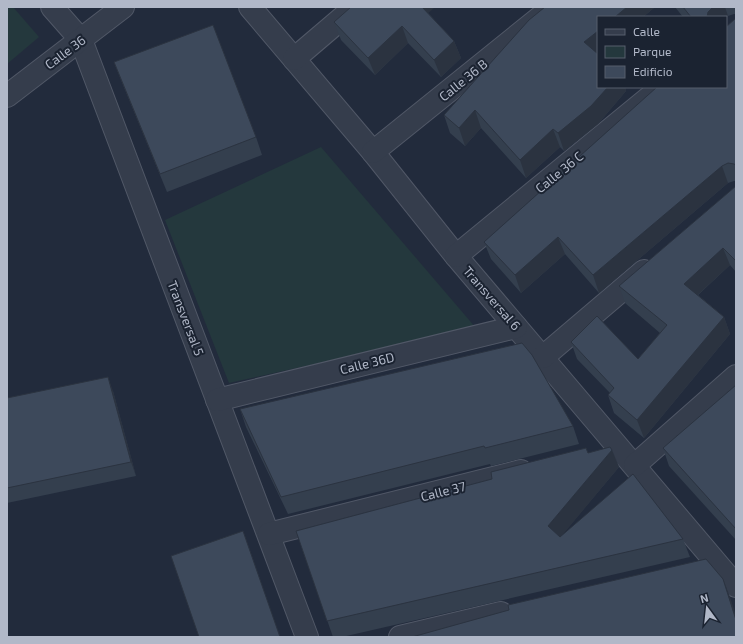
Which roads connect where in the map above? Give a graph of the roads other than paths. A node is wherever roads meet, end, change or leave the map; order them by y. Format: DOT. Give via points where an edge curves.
graph roads {
  1 [pos="52,7"];
  2 [pos="123,7"];
  3 [pos="250,7"];
  4 [pos="355,7"];
  5 [pos="553,7"];
  6 [pos="82,40"];
  7 [pos="294,59"];
  8 [pos="661,88"];
  9 [pos="7,96"];
  10 [pos="374,152"];
  11 [pos="456,256"];
  12 [pos="658,260"];
  13 [pos="516,327"];
  14 [pos="543,357"];
  15 [pos="736,376"];
  16 [pos="217,400"];
  17 [pos="618,447"];
  18 [pos="594,453"];
  19 [pos="635,465"];
  20 [pos="540,466"];
  21 [pos="269,534"];
  22 [pos="727,562"];
  23 [pos="694,568"];
  24 [pos="736,586"];
  25 [pos="524,608"];
  26 [pos="307,637"];
  27 [pos="400,637"];
  1 -- 6 [label="street, Transversal 5"];
  2 -- 6 [label="street, Calle 36"];
  3 -- 7 [label="street, Transversal 6"];
  4 -- 7 [label="street"];
  5 -- 10 [label="street, Calle 36 B"];
  6 -- 9 [label="street, Calle 36"];
  6 -- 16 [label="street, Transversal 5"];
  7 -- 10 [label="street, Transversal 6"];
  8 -- 11 [label="street, Calle 36 C"];
  10 -- 11 [label="street, Transversal 6"];
  11 -- 13 [label="street, Transversal 6"];
  12 -- 14 [label="street"];
  13 -- 14 [label="street, Transversal 6"];
  13 -- 16 [label="street, Calle 36D"];
  14 -- 17 [label="street, Transversal 6"];
  15 -- 19 [label="street"];
  16 -- 21 [label="street, Transversal 5"];
  17 -- 18 [label="street"];
  17 -- 19 [label="street, Transversal 6"];
  19 -- 22 [label="street, Transversal 6"];
  20 -- 21 [label="street, Calle 37"];
  21 -- 26 [label="street, Transversal 5"];
  22 -- 23 [label="street"];
  22 -- 24 [label="street, Transversal 6"];
  25 -- 27 [label="street"];
}
